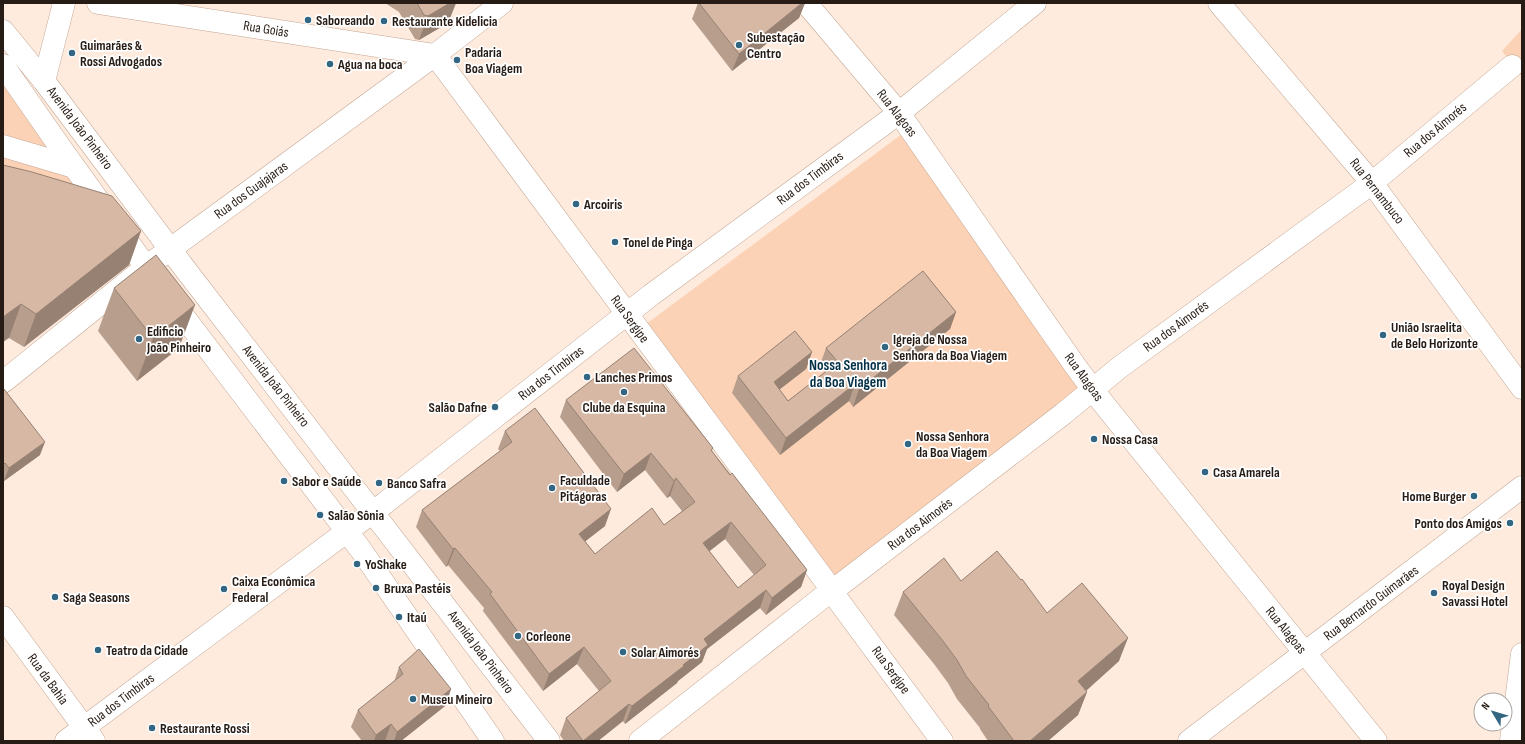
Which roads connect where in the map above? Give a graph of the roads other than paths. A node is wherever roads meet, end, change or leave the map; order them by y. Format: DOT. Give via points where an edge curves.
graph roads {
  1 [pos="64,3"];
  2 [pos="98,3"];
  3 [pos="502,3"];
  4 [pos="806,3"];
  5 [pos="1035,3"];
  6 [pos="1219,3"];
  7 [pos="3,31"];
  8 [pos="435,55"];
  9 [pos="1512,66"];
  10 [pos="6,71"];
  11 [pos="44,81"];
  12 [pos="899,113"];
  13 [pos="3,146"];
  14 [pos="74,167"];
  15 [pos="1372,183"];
  16 [pos="83,211"];
  17 [pos="112,220"];
  18 [pos="170,249"];
  19 [pos="146,267"];
  20 [pos="626,314"];
  21 [pos="3,382"];
  22 [pos="1522,388"];
  23 [pos="1093,390"];
  24 [pos="1520,493"];
  25 [pos="372,512"];
  26 [pos="346,530"];
  27 [pos="832,591"];
  28 [pos="3,617"];
  29 [pos="1305,653"];
  30 [pos="1522,654"];
  31 [pos="81,737"];
  32 [pos="493,741"];
  33 [pos="549,741"];
  34 [pos="640,741"];
  35 [pos="942,741"];
  36 [pos="1189,741"];
  37 [pos="1376,741"];
  38 [pos="1511,741"];
  1 -- 11 [label="street"];
  2 -- 8 [label="street, Rua Goiás"];
  3 -- 8 [label="street, Rua dos Guajajaras"];
  4 -- 12 [label="street, Rua Alagoas"];
  5 -- 12 [label="street, Rua dos Timbiras"];
  6 -- 15 [label="street, Rua Pernambuco"];
  7 -- 11 [label="street, Avenida João Pinheiro"];
  8 -- 18 [label="street, Rua dos Guajajaras"];
  8 -- 20 [label="street, Rua Sergipe"];
  9 -- 15 [label="street, Rua dos Aimorés"];
  10 -- 14 [label="street, Avenida João Pinheiro"];
  11 -- 18 [label="street, Avenida João Pinheiro"];
  12 -- 20 [label="street, Rua dos Timbiras"];
  12 -- 23 [label="street, Rua Alagoas"];
  13 -- 14 [label="street"];
  14 -- 17 [label="street, Avenida João Pinheiro"];
  15 -- 22 [label="street, Rua Pernambuco"];
  15 -- 23 [label="street, Rua dos Aimorés" via="1120,367"];
  16 -- 17 [label="street"];
  17 -- 19 [label="street, Avenida João Pinheiro"];
  18 -- 19 [label="street, Rua dos Guajajaras"];
  18 -- 25 [label="street, Avenida João Pinheiro"];
  19 -- 21 [label="street, Rua dos Guajajaras"];
  19 -- 26 [label="street, Avenida João Pinheiro"];
  20 -- 25 [label="street, Rua dos Timbiras"];
  20 -- 27 [label="street, Rua Sergipe"];
  23 -- 27 [label="street, Rua dos Aimorés"];
  23 -- 29 [label="street, Rua Alagoas"];
  24 -- 29 [label="street, Rua Bernardo Guimarães"];
  25 -- 26 [label="street, Rua dos Timbiras"];
  25 -- 33 [label="street, Avenida João Pinheiro"];
  26 -- 31 [label="street, Rua dos Timbiras"];
  26 -- 32 [label="street, Avenida João Pinheiro"];
  27 -- 34 [label="street, Rua dos Aimorés"];
  27 -- 35 [label="street, Rua Sergipe"];
  28 -- 31 [label="street, Rua da Bahia"];
  29 -- 36 [label="street, Rua Bernardo Guimarães"];
  29 -- 37 [label="street, Rua Alagoas"];
  30 -- 38 [label="street"];
}
